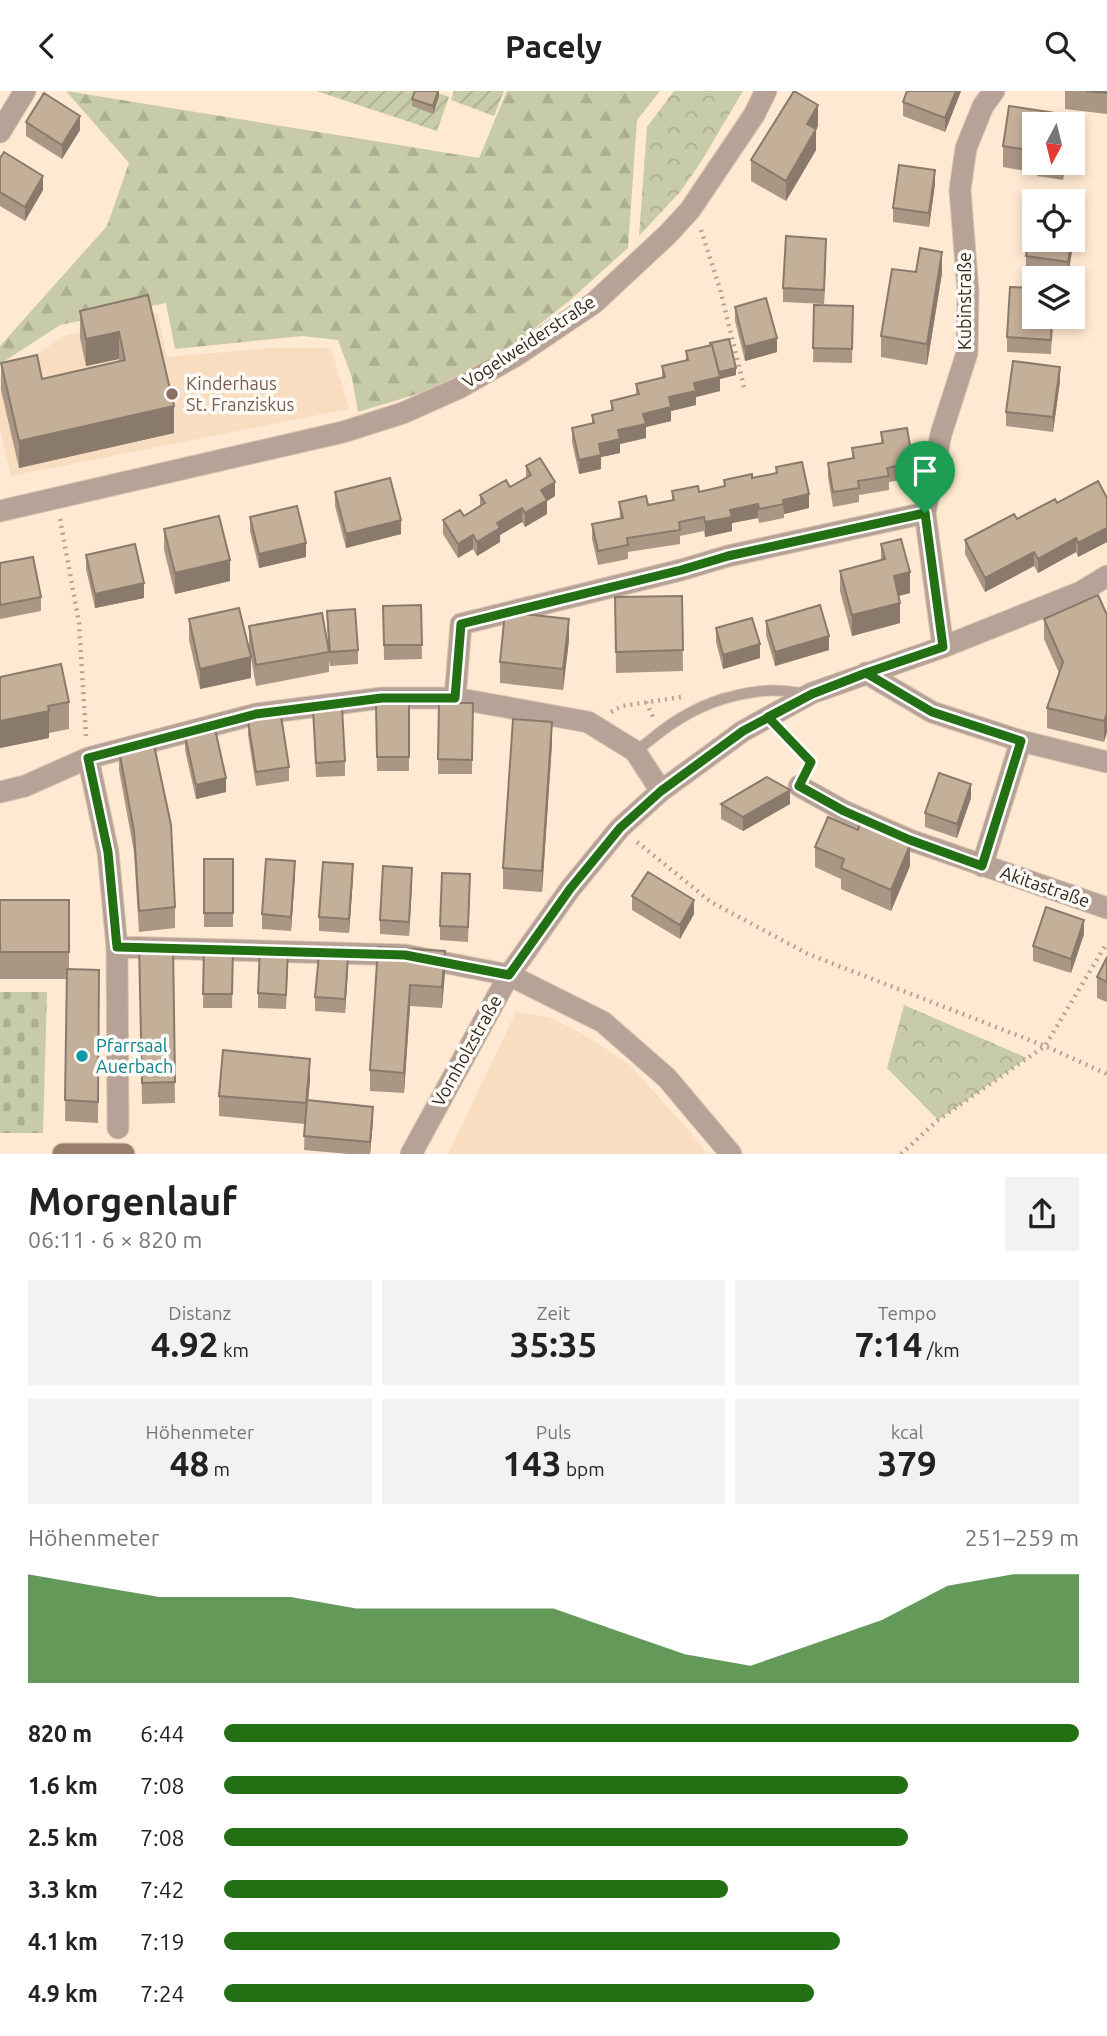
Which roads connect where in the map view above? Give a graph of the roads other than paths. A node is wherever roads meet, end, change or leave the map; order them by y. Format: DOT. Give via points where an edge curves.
graph roads {
  1 [pos="25,91"];
  2 [pos="766,91"];
  3 [pos="994,91"];
  4 [pos="0,132"];
  5 [pos="0,512"];
  6 [pos="925,513"];
  7 [pos="1107,576"];
  8 [pos="943,647"];
  9 [pos="866,673"];
  10 [pos="812,694"];
  11 [pos="455,698"];
  12 [pos="1021,741"];
  13 [pos="635,751"];
  14 [pos="88,758"];
  15 [pos="1107,762"];
  16 [pos="799,786"];
  17 [pos="661,791"];
  18 [pos="0,792"];
  19 [pos="982,866"];
  20 [pos="1107,908"];
  21 [pos="117,947"];
  22 [pos="509,975"];
  23 [pos="118,1128"];
  24 [pos="62,1154"];
  25 [pos="124,1154"];
  26 [pos="411,1154"];
  27 [pos="731,1154"];
  1 -- 4 [label="street"];
  2 -- 5 [label="street, Vogelweiderstraße" via="690,210 668,234 594,303 459,388 403,413 343,432"];
  3 -- 6 [label="street, Kubinstraße" via="966,148 960,190 968,291 967,353 941,434"];
  6 -- 8 [label="street, Kubinstraße"];
  6 -- 11 [label="street" via="728,556 461,624"];
  7 -- 8 [label="street, Vornholzstraße" via="1081,592"];
  8 -- 9 [label="street, Vornholzstraße"];
  9 -- 10 [label="street, Vornholzstraße"];
  9 -- 12 [label="street" via="932,712"];
  10 -- 13 [label="lane" via="764,690 713,701 672,723"];
  10 -- 17 [label="street, Vornholzstraße" via="743,731"];
  11 -- 13 [label="street" via="588,722"];
  11 -- 14 [label="street" via="382,698 256,714"];
  12 -- 15 [label="street"];
  12 -- 19 [label="street, Akitastraße"];
  13 -- 17 [label="street"];
  14 -- 18 [label="street"];
  14 -- 21 [label="street" via="108,852"];
  16 -- 19 [label="street, Akitastraße" via="910,840"];
  17 -- 22 [label="street, Vornholzstraße" via="620,828"];
  19 -- 20 [label="street, Akitastraße"];
  21 -- 22 [label="street" via="405,955"];
  21 -- 23 [label="street"];
  22 -- 26 [label="street, Vornholzstraße"];
  22 -- 27 [label="street" via="603,1022 667,1079"];
  24 -- 25 [label="street"];
}
